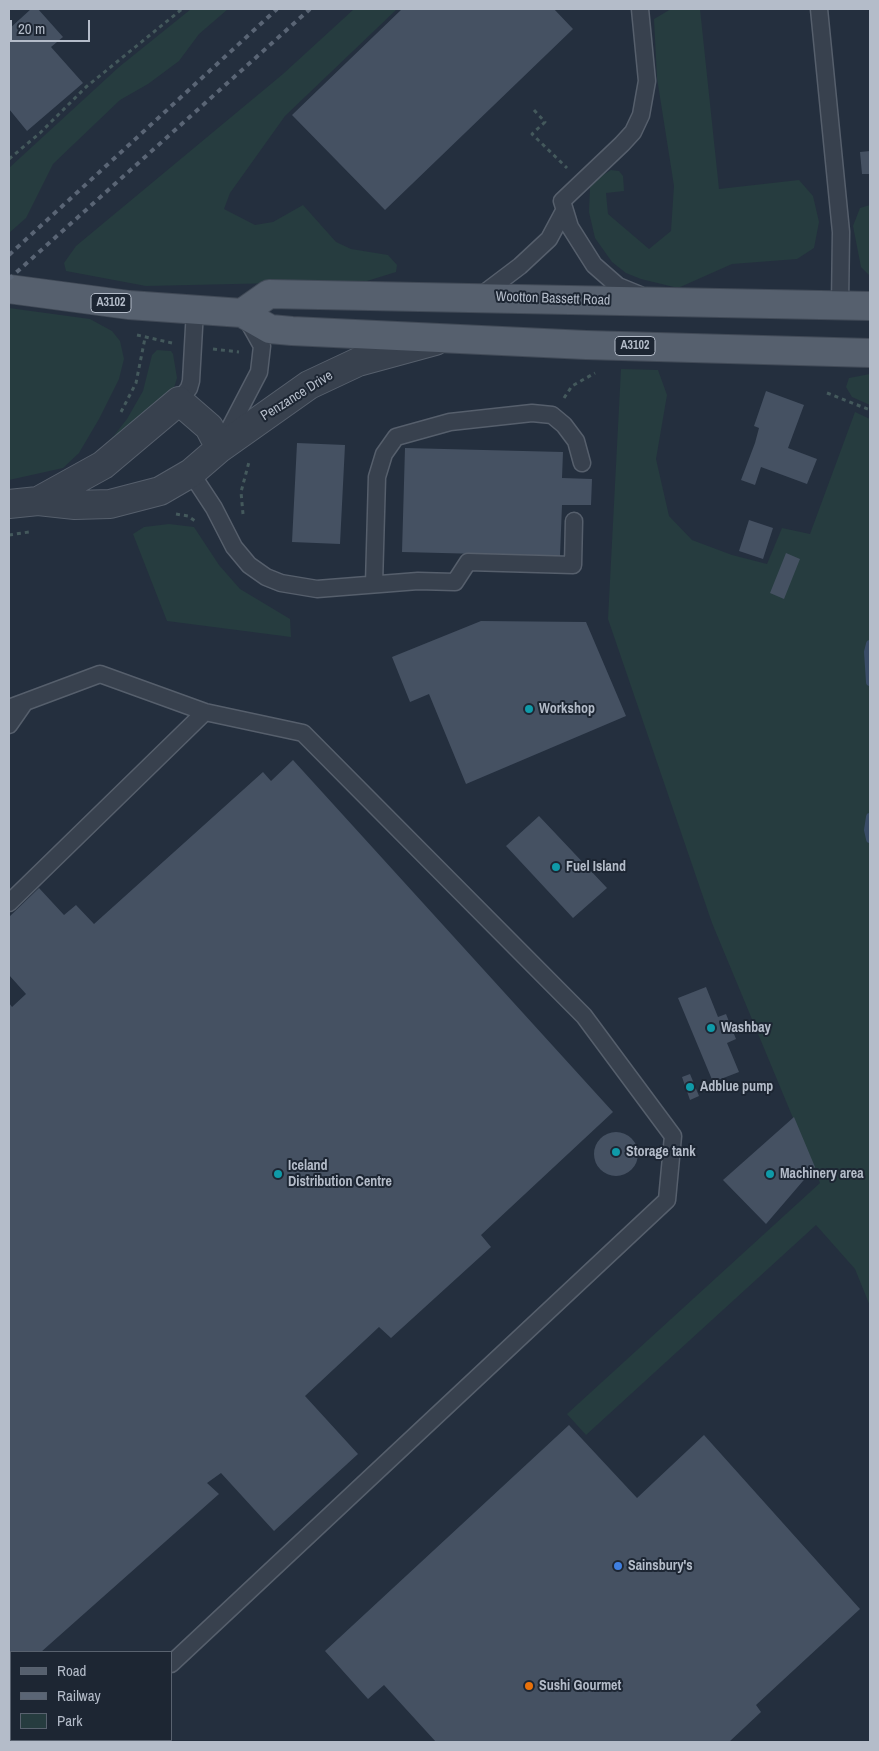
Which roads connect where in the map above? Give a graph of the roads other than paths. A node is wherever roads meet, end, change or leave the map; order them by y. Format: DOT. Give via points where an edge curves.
graph roads {
  1 [pos="640,9"];
  2 [pos="819,9"];
  3 [pos="564,211"];
  4 [pos="9,289"];
  5 [pos="479,297"];
  6 [pos="674,303"];
  7 [pos="840,305"];
  8 [pos="870,306"];
  9 [pos="195,310"];
  10 [pos="242,313"];
  11 [pos="439,340"];
  12 [pos="870,353"];
  13 [pos="179,401"];
  14 [pos="220,448"];
  15 [pos="582,463"];
  16 [pos="191,473"];
  17 [pos="38,501"];
  18 [pos="9,504"];
  19 [pos="574,521"];
  20 [pos="374,584"];
  21 [pos="25,702"];
  22 [pos="9,708"];
  23 [pos="205,712"];
  24 [pos="9,725"];
  25 [pos="9,902"];
  26 [pos="172,1663"];
  1 -- 3 [label="lane" via="647,82 641,115 627,138 562,201"];
  2 -- 7 [label="lane" via="841,232"];
  3 -- 5 [label="lane" via="549,239"];
  3 -- 6 [label="lane" via="581,248 606,278 644,297"];
  4 -- 9 [label="main road, A3102"];
  5 -- 6 [label="main road, Wootton Bassett Road"];
  5 -- 10 [label="main road, Wootton Bassett Road" via="269,294"];
  6 -- 7 [label="main road, Wootton Bassett Road"];
  7 -- 8 [label="main road, Wootton Bassett Road"];
  9 -- 10 [label="main road, A3102"];
  9 -- 13 [label="lane, Penzance Drive" via="191,381"];
  10 -- 11 [label="main road, A3102" via="270,329"];
  10 -- 14 [label="lane, Penzance Drive" via="258,337 263,355 255,383"];
  11 -- 12 [label="main road, A3102"];
  11 -- 14 [label="street, Penzance Drive" via="379,356 326,376 296,393"];
  13 -- 14 [label="street" via="209,427"];
  13 -- 17 [label="street, Penzance Drive" via="103,465"];
  14 -- 16 [label="street, Penzance Drive"];
  15 -- 20 [label="lane" via="576,441 552,415 532,413 450,422 396,437 384,454 377,477"];
  16 -- 17 [label="street, Penzance Drive" via="160,491 110,504"];
  16 -- 20 [label="lane" via="234,547 249,565 274,580 317,589"];
  17 -- 18 [label="street, Penzance Drive"];
  19 -- 20 [label="lane" via="573,564 468,562 455,582"];
  21 -- 22 [label="lane"];
  21 -- 23 [label="lane" via="100,674"];
  21 -- 24 [label="lane"];
  23 -- 25 [label="lane"];
  23 -- 26 [label="lane" via="304,733 584,1016 672,1136 667,1200"];
}
